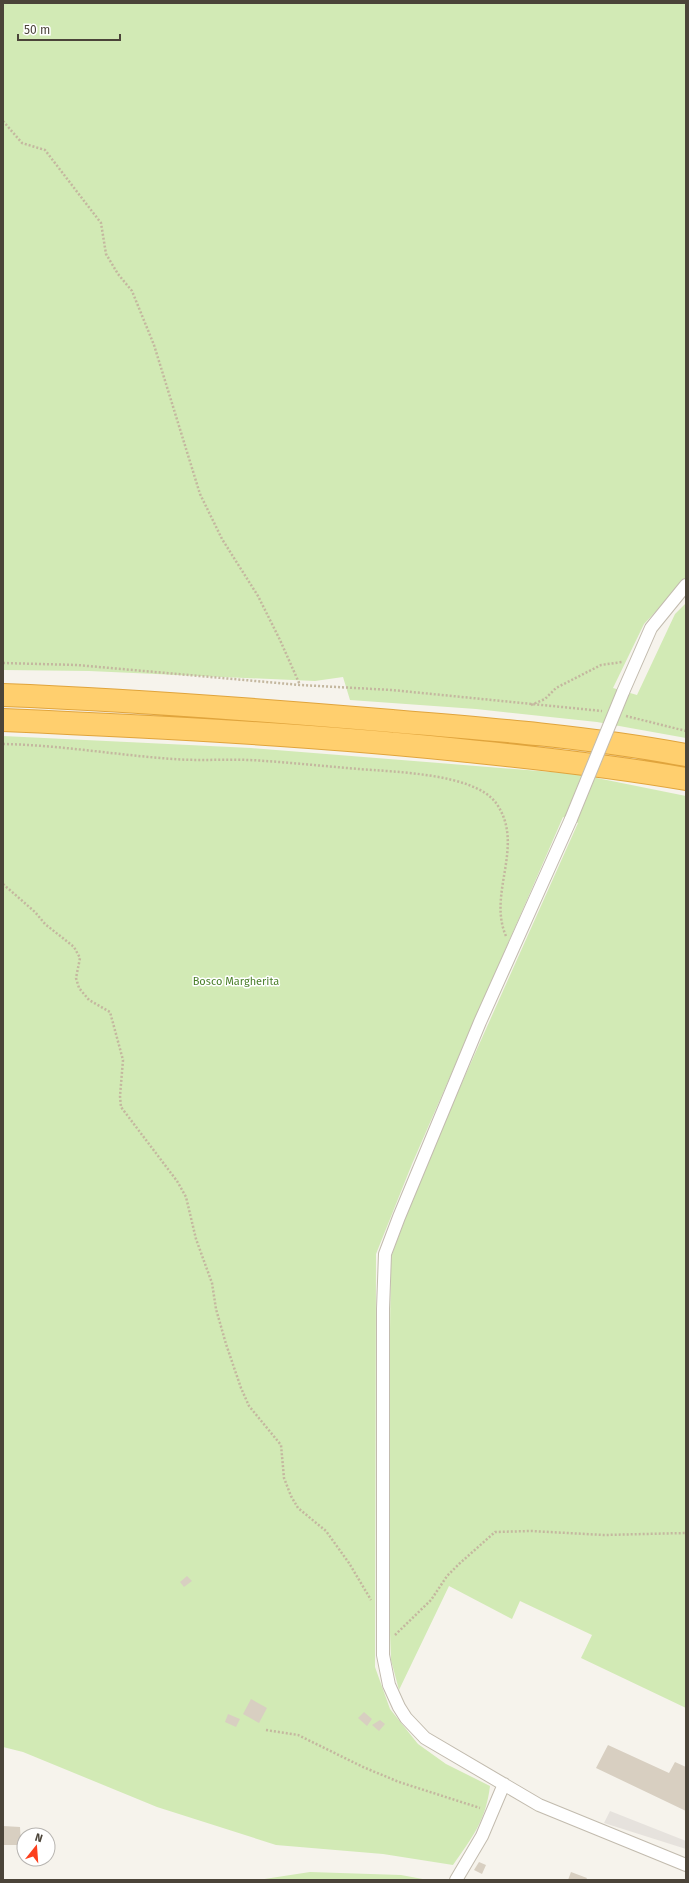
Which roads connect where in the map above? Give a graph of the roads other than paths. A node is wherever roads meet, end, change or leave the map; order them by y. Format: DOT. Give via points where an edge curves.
graph roads {
  1 [pos="686,585"];
  2 [pos="3,695"];
  3 [pos="3,720"];
  4 [pos="686,755"];
  5 [pos="686,779"];
  6 [pos="504,1784"];
  7 [pos="686,1865"];
  8 [pos="456,1880"];
  1 -- 6 [label="street, bridge" via="651,628 636,660 572,820 438,1120 385,1254 382,1607 383,1648 389,1685 398,1707 425,1738"];
  2 -- 4 [label="highway" via="107,699 534,733"];
  3 -- 5 [label="highway" via="364,740 546,759"];
  6 -- 7 [label="street" via="552,1811"];
  6 -- 8 [label="street" via="477,1845"];
}
